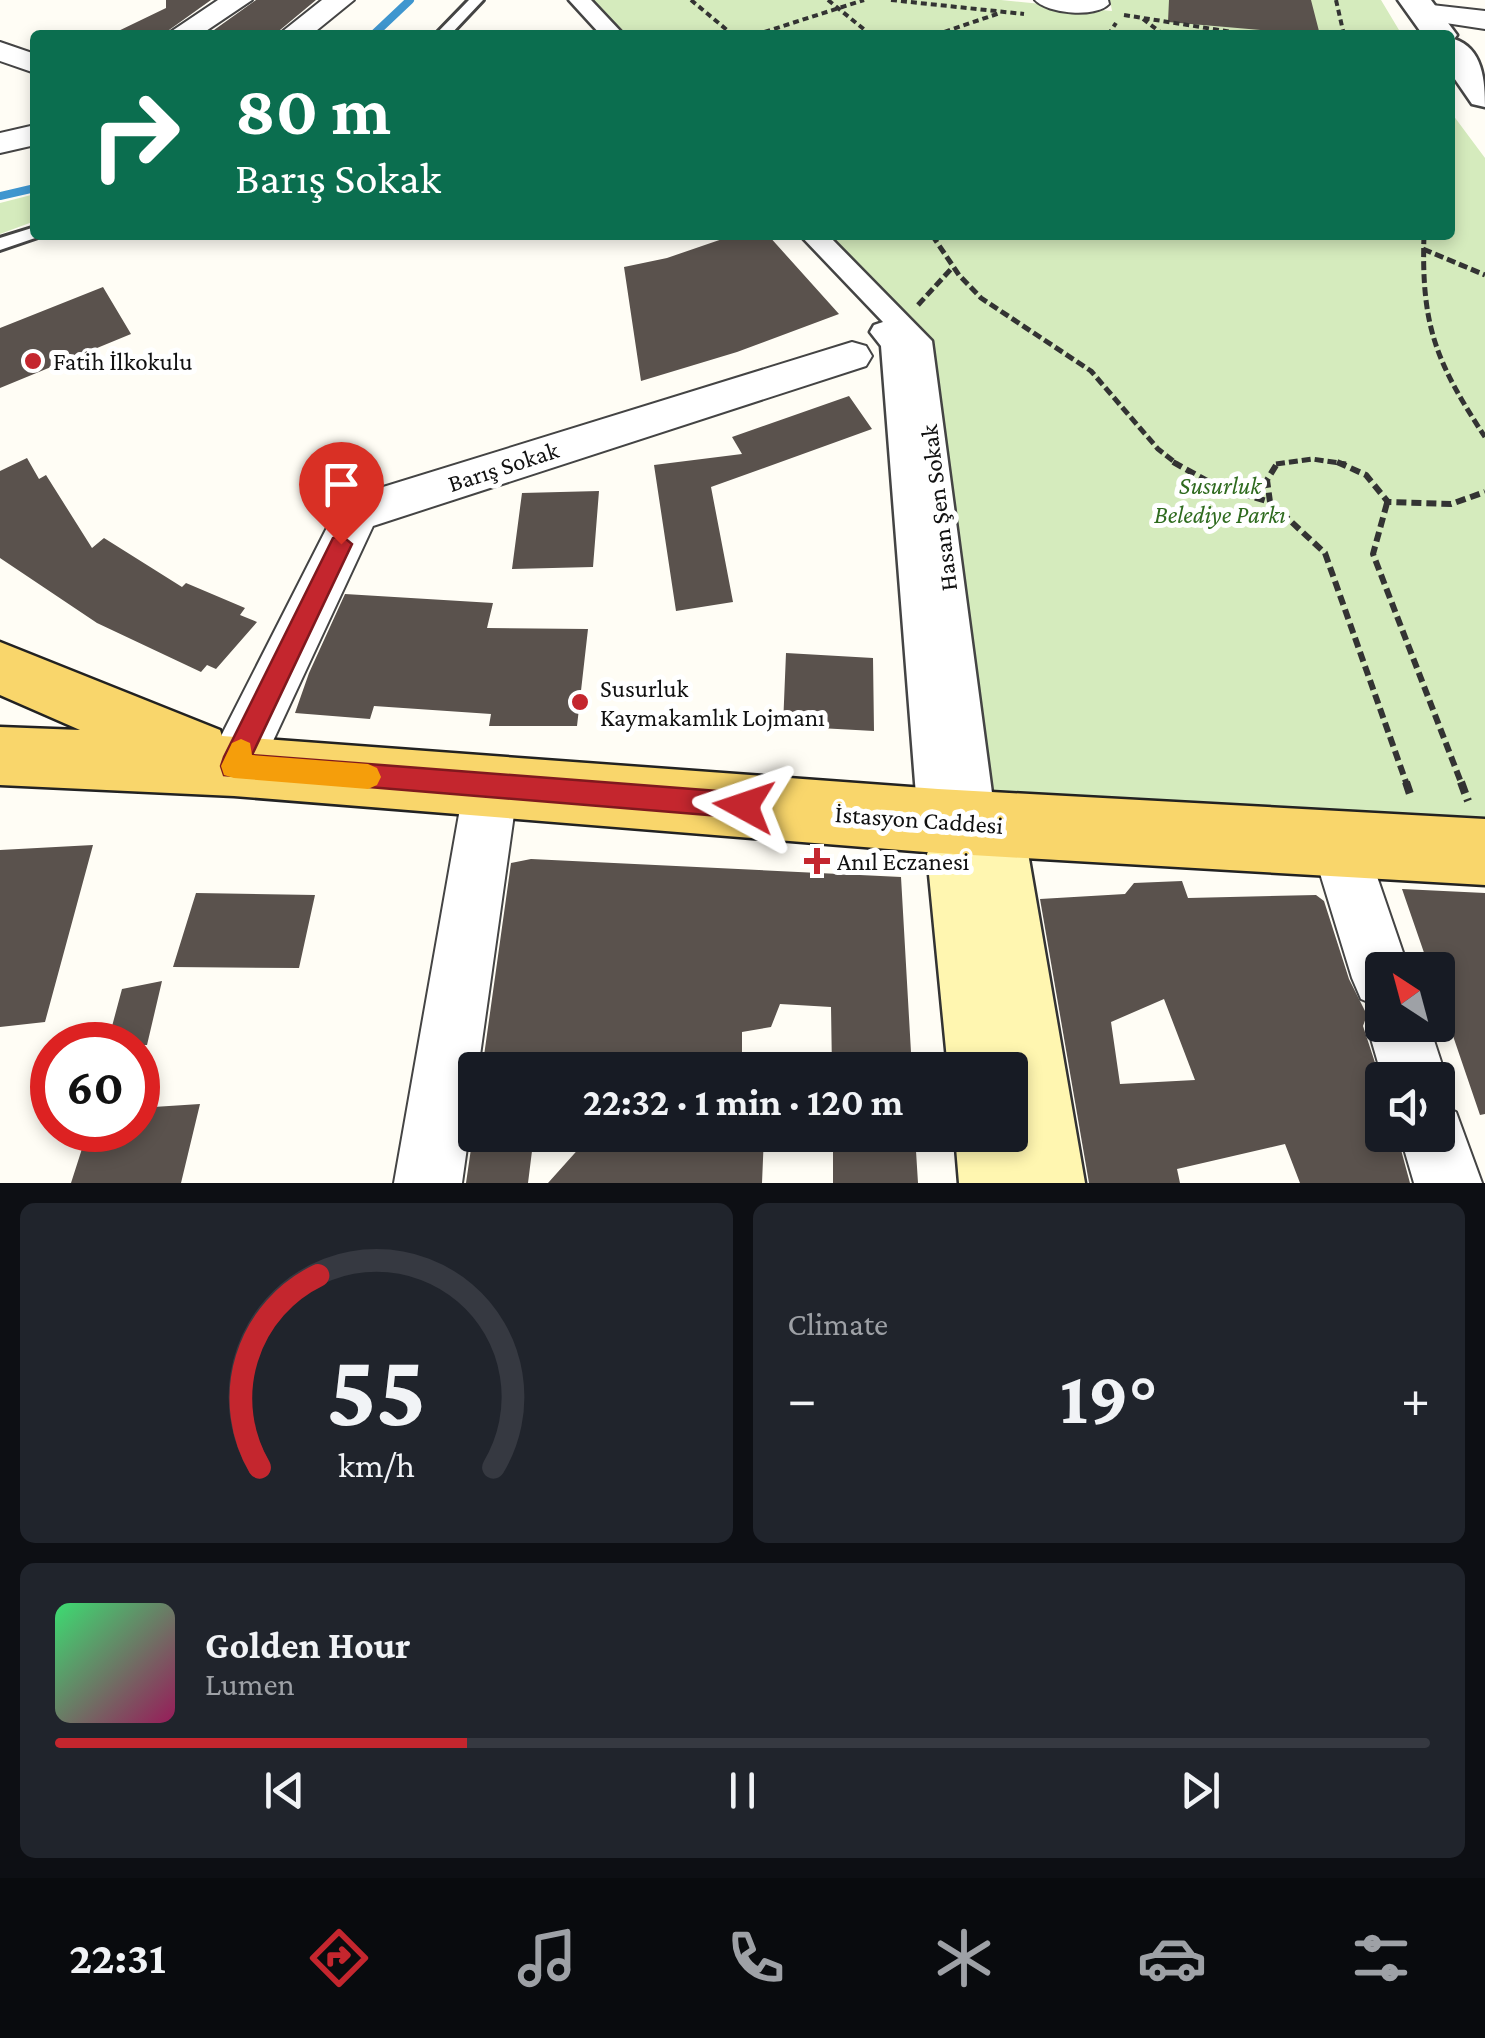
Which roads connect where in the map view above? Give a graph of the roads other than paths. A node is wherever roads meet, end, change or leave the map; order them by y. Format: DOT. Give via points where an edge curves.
graph roads {
  1 [pos="238,0"];
  2 [pos="340,0"];
  3 [pos="476,0"];
  4 [pos="555,0"];
  5 [pos="578,0"];
  6 [pos="1046,8"];
  7 [pos="1096,11"];
  8 [pos="1426,16"];
  9 [pos="1485,20"];
  10 [pos="188,30"];
  11 [pos="299,30"];
  12 [pos="447,30"];
  13 [pos="585,30"];
  14 [pos="609,30"];
  15 [pos="0,50"];
  16 [pos="1455,54"];
  17 [pos="30,62"];
  18 [pos="30,80"];
  19 [pos="0,84"];
  20 [pos="1481,86"];
  21 [pos="30,136"];
  22 [pos="0,142"];
  23 [pos="30,234"];
  24 [pos="794,240"];
  25 [pos="818,240"];
  26 [pos="0,244"];
  27 [pos="904,336"];
  28 [pos="852,356"];
  29 [pos="0,668"];
  30 [pos="0,756"];
  31 [pos="234,766"];
  32 [pos="491,786"];
  33 [pos="966,822"];
  34 [pos="1462,836"];
  35 [pos="1340,844"];
  36 [pos="1374,952"];
  37 [pos="984,1052"];
  38 [pos="995,1152"];
  39 [pos="1438,1152"];
  40 [pos="428,1183"];
  41 [pos="998,1183"];
  42 [pos="1046,1183"];
  43 [pos="1448,1183"];
  1 -- 10 [label="street"];
  2 -- 11 [label="street"];
  3 -- 12 [label="lane"];
  4 -- 13 [label="street"];
  5 -- 14 [label="street"];
  6 -- 7 [label="street" via="1095,4"];
  8 -- 9 [label="street"];
  15 -- 17 [label="street"];
  16 -- 20 [label="street"];
  18 -- 19 [label="street"];
  21 -- 22 [label="street"];
  23 -- 26 [label="lane"];
  24 -- 27 [label="street"];
  25 -- 27 [label="street"];
  27 -- 28 [label="street, Barış Sokak"];
  27 -- 33 [label="street, Hasan Şen Sokak"];
  28 -- 31 [label="street, Barış Sokak" via="357,512"];
  29 -- 31 [label="main road"];
  30 -- 31 [label="main road, İstasyon Caddesi"];
  31 -- 32 [label="main road, İstasyon Caddesi"];
  32 -- 33 [label="main road, İstasyon Caddesi"];
  32 -- 40 [label="street"];
  33 -- 35 [label="main road, İstasyon Caddesi"];
  33 -- 37 [label="main road"];
  33 -- 42 [label="main road"];
  34 -- 35 [label="main road, İstasyon Caddesi"];
  35 -- 36 [label="street"];
  38 -- 41 [label="main road"];
  39 -- 43 [label="street"];
}
